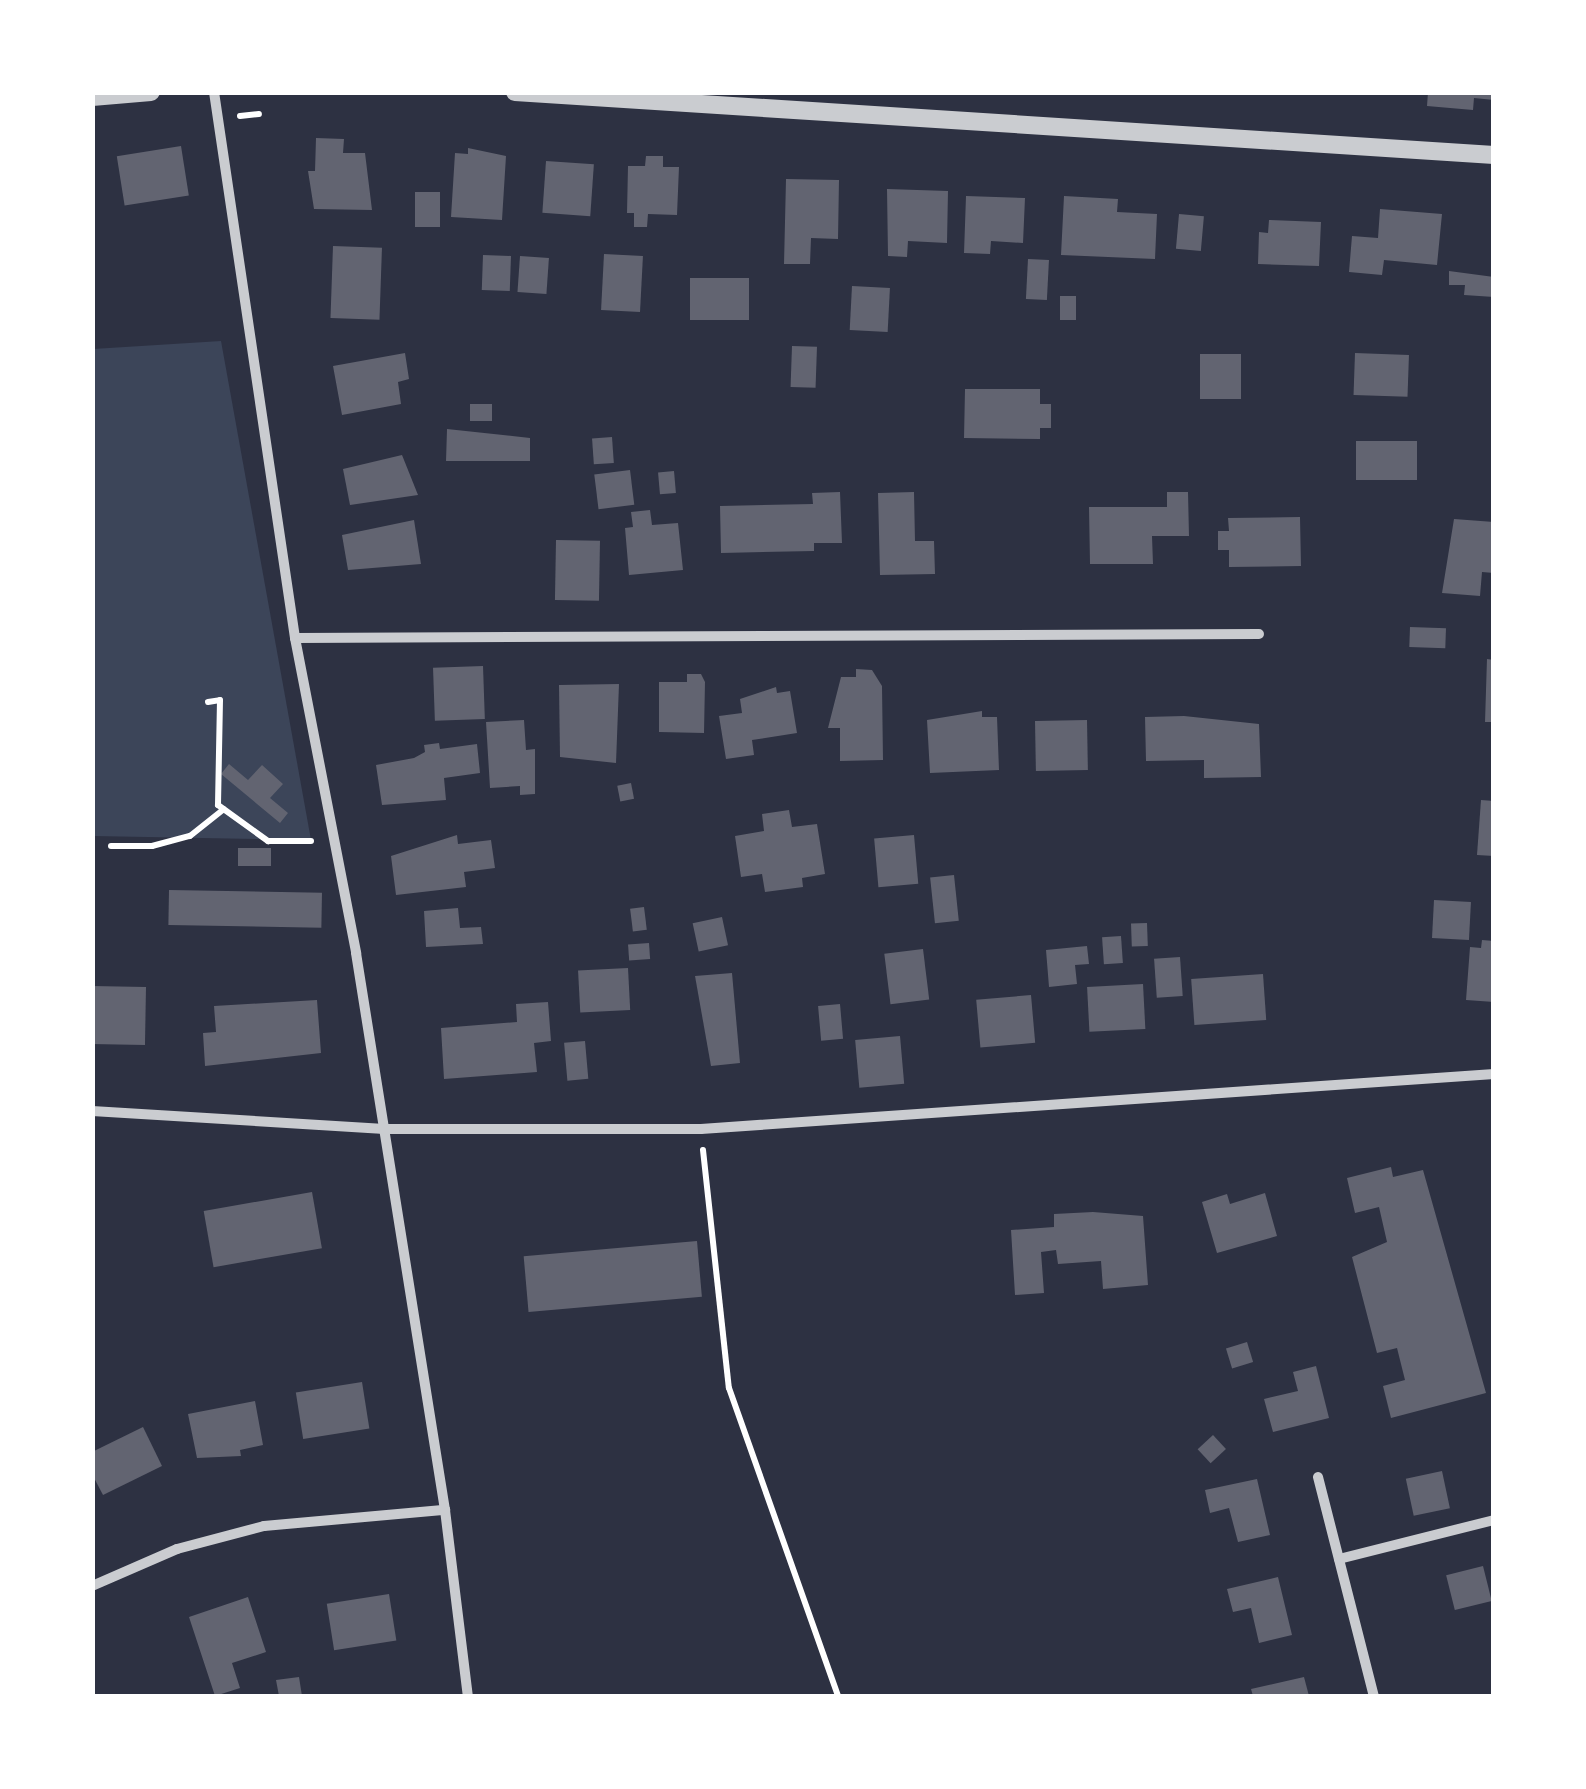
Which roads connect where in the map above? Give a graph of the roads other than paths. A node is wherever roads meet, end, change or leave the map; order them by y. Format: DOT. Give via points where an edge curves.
graph roads {
  1 [pos="151,92"];
  2 [pos="214,92"];
  3 [pos="514,92"];
  4 [pos="631,95"];
  5 [pos="92,97"];
  6 [pos="1494,155"];
  7 [pos="1259,634"];
  8 [pos="295,638"];
  9 [pos="1494,1074"];
  10 [pos="92,1111"];
  11 [pos="384,1128"];
  12 [pos="1318,1477"];
  13 [pos="446,1510"];
  14 [pos="1494,1520"];
  15 [pos="1339,1559"];
  16 [pos="92,1586"];
  17 [pos="468,1696"];
  18 [pos="1374,1696"];
  1 -- 5 [label="street"];
  2 -- 8 [label="street"];
  3 -- 4 [label="street"];
  4 -- 6 [label="street"];
  7 -- 8 [label="street"];
  8 -- 11 [label="street"];
  9 -- 11 [label="street" via="701,1129"];
  10 -- 11 [label="street"];
  11 -- 13 [label="street"];
  12 -- 15 [label="street"];
  13 -- 16 [label="street" via="264,1526 177,1549"];
  13 -- 17 [label="street"];
  14 -- 15 [label="street"];
  15 -- 18 [label="street"];
}
